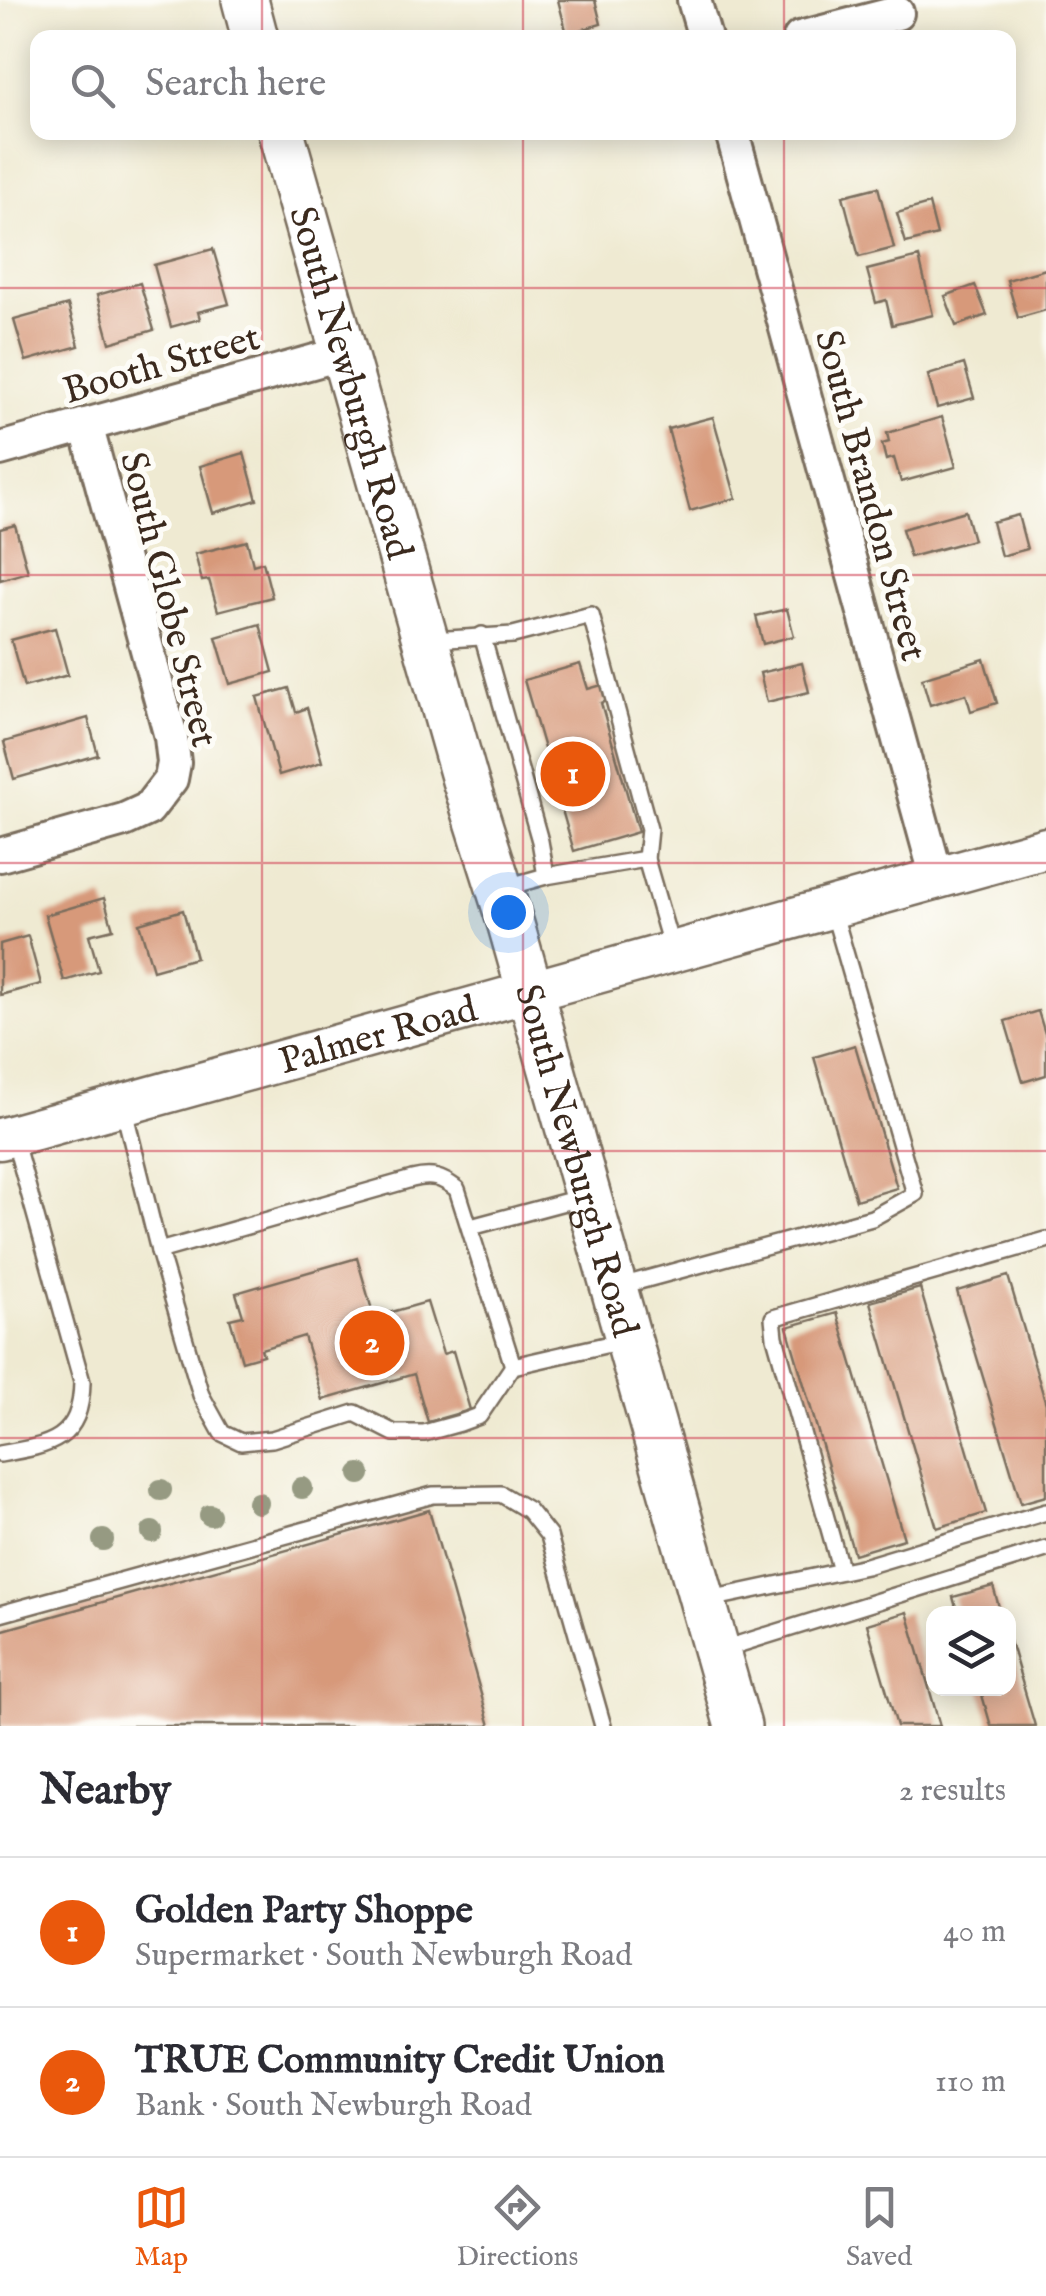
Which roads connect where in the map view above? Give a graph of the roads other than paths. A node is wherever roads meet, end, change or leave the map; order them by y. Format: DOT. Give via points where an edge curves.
graph roads {
  1 [pos="245,0"];
  2 [pos="694,0"];
  3 [pos="898,13"];
  4 [pos="253,30"];
  5 [pos="703,30"];
  6 [pos="831,30"];
  7 [pos="282,140"];
  8 [pos="734,140"];
  9 [pos="344,353"];
  10 [pos="86,425"];
  11 [pos="0,449"];
  12 [pos="482,635"];
  13 [pos="428,640"];
  14 [pos="1046,848"];
  15 [pos="0,855"];
  16 [pos="646,859"];
  17 [pos="546,876"];
  18 [pos="937,878"];
  19 [pos="498,890"];
  20 [pos="832,907"];
  21 [pos="672,953"];
  22 [pos="530,994"];
  23 [pos="123,1106"];
  24 [pos="7,1137"];
  25 [pos="588,1196"];
  26 [pos="470,1227"];
  27 [pos="1046,1240"];
  28 [pos="159,1251"];
  29 [pos="613,1288"];
  30 [pos="628,1340"];
  31 [pos="512,1366"];
  32 [pos="0,1454"];
  33 [pos="1046,1512"];
  34 [pos="1046,1550"];
  35 [pos="842,1572"];
  36 [pos="701,1600"];
  37 [pos="0,1614"];
  38 [pos="716,1652"];
  39 [pos="603,1726"];
  40 [pos="738,1726"];
  1 -- 4 [label="main road"];
  2 -- 5 [label="street"];
  3 -- 6 [label="street"];
  7 -- 9 [label="main road, South Newburgh Road"];
  8 -- 18 [label="street, South Brandon Street"];
  9 -- 10 [label="street, Booth Street"];
  9 -- 13 [label="main road, South Newburgh Road"];
  10 -- 11 [label="street, Booth Street"];
  10 -- 15 [label="street, South Globe Street" via="174,763 148,809"];
  12 -- 13 [label="lane"];
  12 -- 16 [label="lane" via="513,636 591,615 649,829"];
  12 -- 17 [label="lane"];
  13 -- 19 [label="main road, South Newburgh Road"];
  14 -- 18 [label="street, Palmer Road"];
  16 -- 17 [label="lane"];
  16 -- 21 [label="lane"];
  17 -- 19 [label="lane"];
  18 -- 20 [label="street, Palmer Road"];
  19 -- 22 [label="main road, South Newburgh Road"];
  20 -- 21 [label="street, Palmer Road"];
  20 -- 29 [label="lane" via="915,1194 872,1218"];
  21 -- 22 [label="street, Palmer Road"];
  22 -- 23 [label="street, Palmer Road"];
  22 -- 25 [label="main road, South Newburgh Road"];
  23 -- 24 [label="street, Palmer Road"];
  23 -- 28 [label="lane"];
  24 -- 32 [label="lane" via="82,1382 82,1409 73,1427 51,1441"];
  25 -- 26 [label="lane"];
  25 -- 29 [label="main road, South Newburgh Road"];
  26 -- 28 [label="lane" via="457,1189 429,1175"];
  26 -- 31 [label="lane"];
  27 -- 35 [label="lane" via="773,1318"];
  28 -- 31 [label="lane" via="201,1395 222,1433 241,1442 355,1414 394,1433 460,1423 479,1416"];
  29 -- 30 [label="main road, South Newburgh Road"];
  30 -- 31 [label="lane"];
  30 -- 36 [label="main road, South Newburgh Road"];
  33 -- 35 [label="lane"];
  34 -- 38 [label="lane"];
  35 -- 36 [label="lane"];
  36 -- 38 [label="main road, South Newburgh Road"];
  37 -- 39 [label="lane" via="433,1494 501,1494 528,1510 549,1536"];
  38 -- 40 [label="main road, South Newburgh Road"];
}
